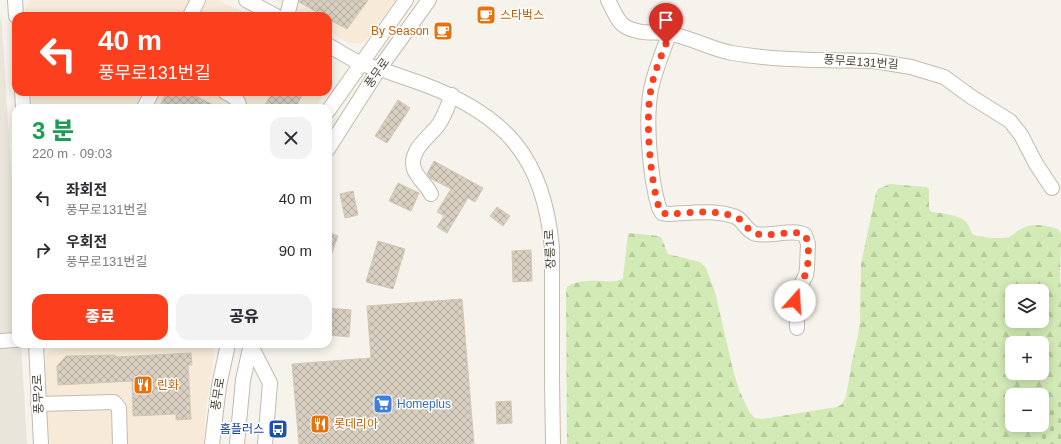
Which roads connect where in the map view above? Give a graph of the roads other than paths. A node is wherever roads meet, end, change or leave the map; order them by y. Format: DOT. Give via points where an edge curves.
graph roads {
  1 [pos="15,0"];
  2 [pos="198,0"];
  3 [pos="246,0"];
  4 [pos="291,0"];
  5 [pos="406,0"];
  6 [pos="428,0"];
  7 [pos="608,0"];
  8 [pos="16,12"];
  9 [pos="192,12"];
  10 [pos="268,12"];
  11 [pos="289,12"];
  12 [pos="669,34"];
  13 [pos="332,47"];
  14 [pos="361,64"];
  15 [pos="379,69"];
  16 [pos="452,95"];
  17 [pos="231,96"];
  18 [pos="238,104"];
  19 [pos="332,105"];
  20 [pos="332,143"];
  21 [pos="1052,188"];
  22 [pos="431,194"];
  23 [pos="797,328"];
  24 [pos="12,340"];
  25 [pos="0,341"];
  26 [pos="36,348"];
  27 [pos="227,348"];
  28 [pos="250,348"];
  29 [pos="253,348"];
  30 [pos="265,372"];
  31 [pos="38,404"];
  32 [pos="41,444"];
  33 [pos="120,444"];
  34 [pos="212,444"];
  35 [pos="237,444"];
  36 [pos="256,444"];
  37 [pos="265,444"];
  38 [pos="553,444"];
  1 -- 8 [label="street"];
  2 -- 9 [label="street"];
  3 -- 10 [label="street"];
  4 -- 11 [label="street"];
  5 -- 14 [label="street, 풍무로"];
  6 -- 15 [label="street, 풍무로"];
  7 -- 12 [label="street, 풍무로131번길" via="624,26 637,32"];
  12 -- 21 [label="street, 풍무로131번길" via="731,52 773,58 874,61 911,67 944,77 1010,121"];
  12 -- 23 [label="street" via="653,79 649,107 651,155 659,208 662,213 668,214 712,213 735,217 751,232 757,234 805,235 808,244 807,268 796,293"];
  13 -- 14 [label="street, 장릉1로"];
  14 -- 15 [label="street, 장릉1로"];
  14 -- 19 [label="street, 풍무로"];
  15 -- 16 [label="street, 장릉1로"];
  15 -- 20 [label="street, 풍무로"];
  16 -- 22 [label="street" via="444,116 414,154 416,173"];
  16 -- 38 [label="street, 장릉1로" via="477,109 512,138 541,191 552,248"];
  17 -- 18 [label="street"];
  24 -- 25 [label="street"];
  26 -- 31 [label="street, 풍무2로"];
  27 -- 34 [label="street, 풍무로" via="219,386"];
  28 -- 35 [label="street, 풍무로" via="243,380"];
  29 -- 30 [label="street"];
  30 -- 36 [label="street"];
  30 -- 37 [label="street" via="270,383"];
  31 -- 32 [label="street, 풍무2로"];
  31 -- 33 [label="street" via="114,402 118,408"];
}
